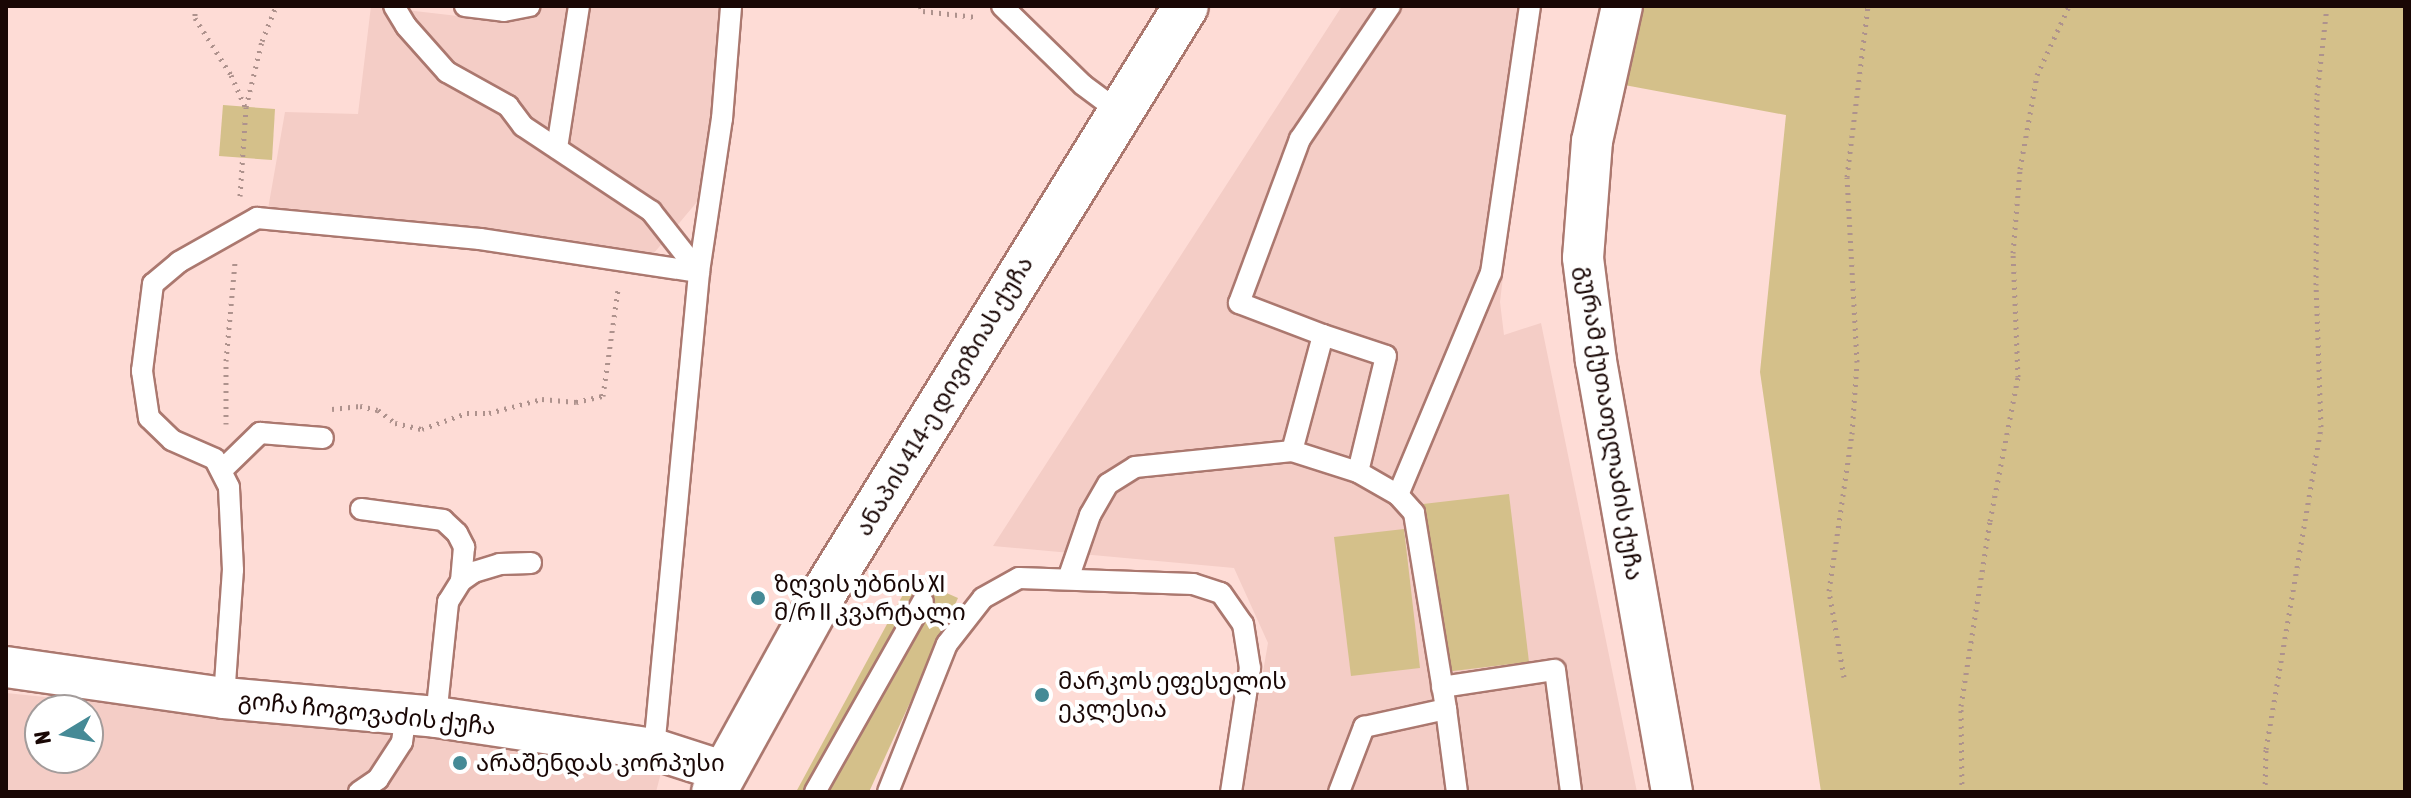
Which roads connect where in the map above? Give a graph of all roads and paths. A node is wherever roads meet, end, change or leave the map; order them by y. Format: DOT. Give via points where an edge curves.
graph roads {
  1 [pos="195,6"];
  2 [pos="276,6"];
  3 [pos="394,6"];
  4 [pos="465,6"];
  5 [pos="530,6"];
  6 [pos="579,6"];
  7 [pos="731,6"];
  8 [pos="920,6"];
  9 [pos="1186,6"];
  10 [pos="1390,6"];
  11 [pos="1530,6"];
  12 [pos="1622,6"];
  13 [pos="1868,6"];
  14 [pos="2069,6"];
  15 [pos="2327,6"];
  16 [pos="1003,9"];
  17 [pos="246,107"];
  18 [pos="1118,111"];
  19 [pos="557,148"];
  20 [pos="238,228"];
  21 [pos="699,272"];
  22 [pos="617,301"];
  23 [pos="1323,335"];
  24 [pos="316,438"];
  25 [pos="1292,451"];
  26 [pos="223,469"];
  27 [pos="1358,472"];
  28 [pos="1398,495"];
  29 [pos="361,509"];
  30 [pos="531,563"];
  31 [pos="1068,579"];
  32 [pos="461,581"];
  33 [pos="923,601"];
  34 [pos="6,667"];
  35 [pos="1844,677"];
  36 [pos="1442,687"];
  37 [pos="224,698"];
  38 [pos="1446,709"];
  39 [pos="421,716"];
  40 [pos="654,749"];
  41 [pos="719,782"];
  42 [pos="359,792"];
  43 [pos="815,792"];
  44 [pos="888,792"];
  45 [pos="1231,792"];
  46 [pos="1339,792"];
  47 [pos="1457,792"];
  48 [pos="1571,792"];
  49 [pos="1672,792"];
  50 [pos="1962,792"];
  51 [pos="2265,792"];
  1 -- 17 [label="path" via="195,18"];
  2 -- 17 [label="path"];
  3 -- 19 [label="lane" via="447,72 508,106 523,126"];
  4 -- 5 [label="lane" via="504,11"];
  6 -- 19 [label="lane"];
  7 -- 21 [label="lane" via="722,119"];
  8 -- 16 [label="path" via="923,11 971,18"];
  9 -- 18 [label="main road, ანაპის 414-ე დივიზიას ქუჩა"];
  10 -- 23 [label="lane" via="1300,139 1239,303"];
  11 -- 28 [label="lane" via="1491,273"];
  12 -- 49 [label="street, გურამ ქუთათელაძის ქუჩა" via="1592,141 1583,258 1596,361"];
  13 -- 35 [label="path" via="1847,177 1857,362 1829,591"];
  14 -- 50 [label="path" via="2037,75 2020,169 2013,253 2018,377 1961,706"];
  15 -- 51 [label="path" via="2317,95 2321,427 2268,735"];
  16 -- 18 [label="lane"];
  17 -- 20 [label="path"];
  18 -- 41 [label="main road, ანაპის 414-ე დივიზიას ქუჩა" via="825,591"];
  19 -- 21 [label="lane" via="651,211"];
  20 -- 21 [label="lane" via="257,218 330,223"];
  20 -- 26 [label="path"];
  20 -- 26 [label="lane" via="179,262 153,284 142,371 149,418 172,440 215,459"];
  21 -- 40 [label="lane"];
  22 -- 24 [label="path" via="603,396 576,402 542,399 489,413 467,413 422,429 395,423 378,410 333,409"];
  23 -- 25 [label="lane"];
  23 -- 27 [label="lane" via="1386,356"];
  24 -- 26 [label="lane" via="260,433"];
  25 -- 27 [label="lane"];
  25 -- 31 [label="lane" via="1135,467 1108,484 1090,515"];
  26 -- 37 [label="lane" via="229,487 233,570"];
  27 -- 28 [label="lane"];
  28 -- 36 [label="lane" via="1414,513"];
  29 -- 32 [label="lane" via="443,520 464,547"];
  30 -- 32 [label="lane" via="500,564"];
  31 -- 44 [label="lane" via="1019,578 983,598 947,644"];
  31 -- 45 [label="lane" via="1193,584 1221,593 1243,624 1250,668"];
  32 -- 39 [label="lane" via="448,602"];
  33 -- 43 [label="lane"];
  34 -- 37 [label="street, გოჩა ჩოგოვაძის ქუჩა"];
  36 -- 38 [label="lane"];
  36 -- 48 [label="lane" via="1555,670"];
  37 -- 39 [label="street, გოჩა ჩოგოვაძის ქუჩა"];
  38 -- 46 [label="lane" via="1364,727"];
  38 -- 47 [label="lane"];
  39 -- 40 [label="street, გოჩა ჩოგოვაძის ქუჩა"];
  39 -- 42 [label="lane" via="378,779"];
  40 -- 41 [label="street, გოჩა ჩოგოვაძის ქუჩა"];
}
